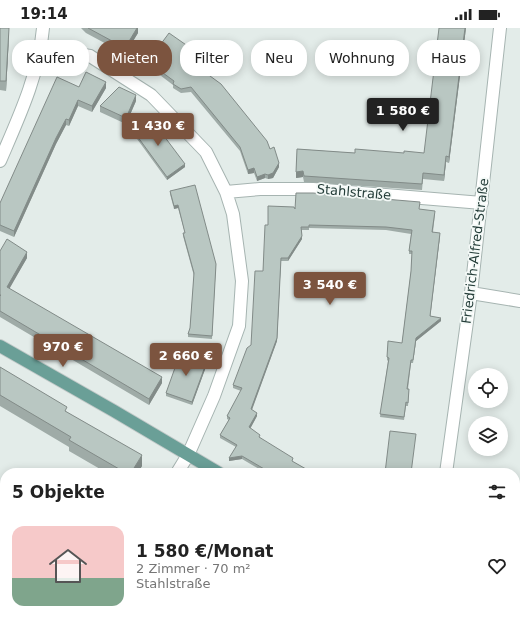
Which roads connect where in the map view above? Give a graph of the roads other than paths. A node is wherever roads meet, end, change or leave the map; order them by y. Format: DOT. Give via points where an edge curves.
graph roads {
  1 [pos="43,28"];
  2 [pos="500,28"];
  3 [pos="42,40"];
  4 [pos="89,56"];
  5 [pos="32,76"];
  6 [pos="0,161"];
  7 [pos="226,192"];
  8 [pos="482,203"];
  9 [pos="471,293"];
  10 [pos="520,301"];
  11 [pos="0,346"];
  12 [pos="188,455"];
  13 [pos="180,468"];
  14 [pos="210,468"];
  15 [pos="447,468"];
  1 -- 3 [label="street"];
  2 -- 8 [label="street, Friedrich-Alfred-Straße"];
  4 -- 7 [label="street" via="152,95 206,152"];
  5 -- 6 [label="street"];
  7 -- 8 [label="street, Stahlstraße" via="313,188"];
  7 -- 12 [label="street" via="233,214 242,281 239,326 214,396"];
  8 -- 9 [label="street, Friedrich-Alfred-Straße"];
  9 -- 10 [label="street"];
  9 -- 15 [label="street, Friedrich-Alfred-Straße"];
  11 -- 12 [label="main road"];
  12 -- 13 [label="street"];
  12 -- 14 [label="main road"];
}
